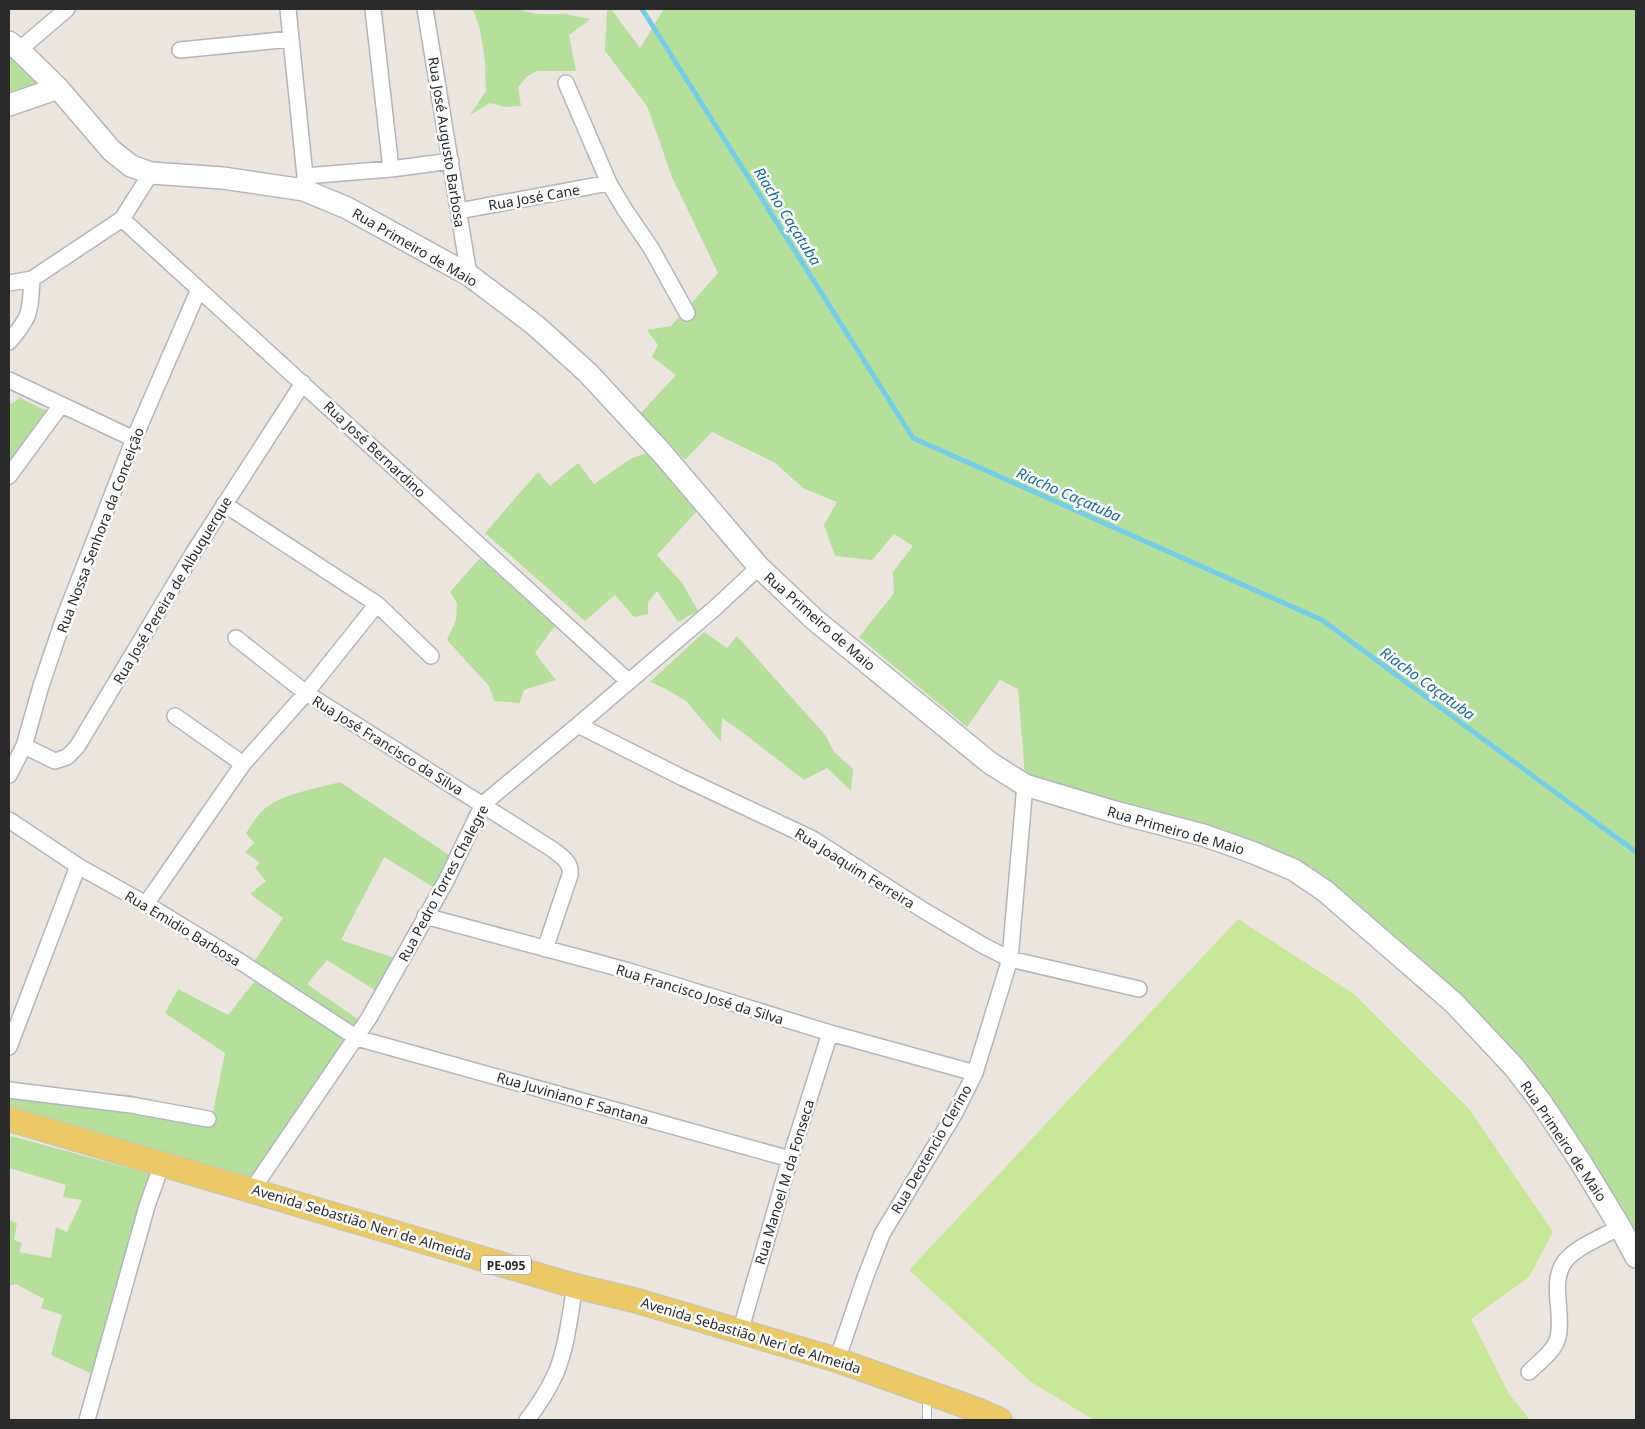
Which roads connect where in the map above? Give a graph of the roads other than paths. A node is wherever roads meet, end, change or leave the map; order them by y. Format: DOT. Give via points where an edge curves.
graph roads {
  1 [pos="67,9"];
  2 [pos="289,9"];
  3 [pos="374,9"];
  4 [pos="425,9"];
  5 [pos="291,39"];
  6 [pos="14,46"];
  7 [pos="180,50"];
  8 [pos="566,83"];
  9 [pos="58,88"];
  10 [pos="9,105"];
  11 [pos="451,161"];
  12 [pos="391,169"];
  13 [pos="151,173"];
  14 [pos="304,182"];
  15 [pos="609,183"];
  16 [pos="459,211"];
  17 [pos="122,219"];
  18 [pos="469,275"];
  19 [pos="32,279"];
  20 [pos="9,284"];
  21 [pos="199,288"];
  22 [pos="686,313"];
  23 [pos="9,342"];
  24 [pos="9,380"];
  25 [pos="303,384"];
  26 [pos="61,405"];
  27 [pos="134,439"];
  28 [pos="9,476"];
  29 [pos="224,504"];
  30 [pos="759,567"];
  31 [pos="377,604"];
  32 [pos="236,638"];
  33 [pos="431,656"];
  34 [pos="628,681"];
  35 [pos="306,693"];
  36 [pos="175,716"];
  37 [pos="578,725"];
  38 [pos="24,746"];
  39 [pos="243,764"];
  40 [pos="9,775"];
  41 [pos="1025,786"];
  42 [pos="483,804"];
  43 [pos="9,820"];
  44 [pos="78,866"];
  45 [pos="146,904"];
  46 [pos="425,916"];
  47 [pos="544,949"];
  48 [pos="1010,959"];
  49 [pos="1139,989"];
  50 [pos="830,1033"];
  51 [pos="357,1038"];
  52 [pos="9,1047"];
  53 [pos="975,1073"];
  54 [pos="9,1090"];
  55 [pos="208,1119"];
  56 [pos="14,1124"];
  57 [pos="790,1159"];
  58 [pos="162,1164"];
  59 [pos="252,1190"];
  60 [pos="1620,1227"];
  61 [pos="1636,1257"];
  62 [pos="575,1286"];
  63 [pos="740,1332"];
  64 [pos="837,1360"];
  65 [pos="1529,1372"];
  66 [pos="927,1392"];
  67 [pos="87,1420"];
  68 [pos="528,1420"];
  69 [pos="927,1420"];
  70 [pos="1000,1420"];
  1 -- 6 [label="street"];
  2 -- 5 [label="street"];
  3 -- 12 [label="street"];
  4 -- 11 [label="street, Rua José Augusto Barbosa"];
  5 -- 7 [label="street"];
  5 -- 14 [label="street"];
  6 -- 9 [label="street, Rua Primeiro de Maio"];
  8 -- 15 [label="street"];
  9 -- 10 [label="street"];
  9 -- 13 [label="street, Rua Primeiro de Maio" via="121,159"];
  11 -- 12 [label="street"];
  11 -- 16 [label="street, Rua José Augusto Barbosa"];
  12 -- 14 [label="street"];
  13 -- 14 [label="street, Rua Primeiro de Maio"];
  13 -- 17 [label="street"];
  14 -- 18 [label="street, Rua Primeiro de Maio"];
  15 -- 16 [label="street, Rua José Cane"];
  15 -- 22 [label="street" via="651,248"];
  16 -- 18 [label="street, Rua José Augusto Barbosa"];
  17 -- 19 [label="street"];
  17 -- 21 [label="street, Rua José Bernardino"];
  18 -- 30 [label="street, Rua Primeiro de Maio" via="535,325 588,373 662,452"];
  19 -- 20 [label="street"];
  19 -- 23 [label="street" via="29,314"];
  21 -- 25 [label="street, Rua José Bernardino"];
  21 -- 27 [label="street, Rua Nossa Senhora da Conceição"];
  24 -- 26 [label="street"];
  25 -- 29 [label="street, Rua José Pereira de Albuquerque"];
  25 -- 34 [label="street, Rua José Bernardino"];
  26 -- 27 [label="street"];
  26 -- 28 [label="street"];
  27 -- 38 [label="street, Rua Nossa Senhora da Conceição" via="64,618"];
  29 -- 31 [label="street"];
  29 -- 38 [label="street, Rua José Pereira de Albuquerque" via="77,747 66,757 55,761"];
  30 -- 34 [label="street, Rua Pedro Torres Chalegre"];
  30 -- 41 [label="street, Rua Primeiro de Maio" via="875,670 990,763"];
  31 -- 33 [label="street"];
  31 -- 35 [label="street"];
  32 -- 35 [label="street, Rua José Francisco da Silva"];
  34 -- 37 [label="street, Rua Pedro Torres Chalegre"];
  35 -- 39 [label="street"];
  35 -- 42 [label="street, Rua José Francisco da Silva"];
  36 -- 39 [label="street"];
  37 -- 42 [label="street, Rua Pedro Torres Chalegre"];
  37 -- 48 [label="street, Rua Joaquim Ferreira" via="813,838 923,910"];
  38 -- 40 [label="street, Rua Nossa Senhora da Conceição"];
  39 -- 45 [label="street"];
  41 -- 48 [label="street, Rua Deotencio Clerino"];
  41 -- 60 [label="street, Rua Primeiro de Maio" via="1204,835 1294,870 1325,892 1454,1004 1514,1067 1541,1102"];
  42 -- 46 [label="street, Rua Pedro Torres Chalegre" via="446,881"];
  42 -- 47 [label="street, Rua José Francisco da Silva" via="552,849 569,865 570,875"];
  43 -- 44 [label="street, Rua Emidio Barbosa"];
  44 -- 45 [label="street, Rua Emidio Barbosa"];
  44 -- 52 [label="street"];
  45 -- 51 [label="street, Rua Emidio Barbosa"];
  46 -- 47 [label="street, Rua Francisco José da Silva"];
  46 -- 51 [label="street, Rua Pedro Torres Chalegre"];
  47 -- 50 [label="street, Rua Francisco José da Silva"];
  48 -- 49 [label="street, Rua Joaquim Ferreira"];
  48 -- 53 [label="street, Rua Deotencio Clerino"];
  50 -- 53 [label="street, Rua Francisco José da Silva"];
  50 -- 57 [label="street, Rua Manoel M da Fonseca"];
  51 -- 57 [label="street, Rua Juviniano F Santana"];
  51 -- 59 [label="street, Rua Pedro Torres Chalegre"];
  53 -- 64 [label="street, Rua Deotencio Clerino" via="955,1113 882,1234"];
  54 -- 55 [label="street" via="131,1105"];
  56 -- 58 [label="main road, Avenida Sebastião Neri de Almeida / PE-095"];
  57 -- 63 [label="street, Rua Manoel M da Fonseca"];
  58 -- 59 [label="main road, Avenida Sebastião Neri de Almeida / PE-095"];
  58 -- 67 [label="street" via="147,1206"];
  59 -- 62 [label="main road, Avenida Sebastião Neri de Almeida / PE-095"];
  60 -- 61 [label="street, Rua Primeiro de Maio"];
  60 -- 65 [label="street" via="1573,1253 1561,1268 1558,1338 1548,1354"];
  62 -- 63 [label="main road, Avenida Sebastião Neri de Almeida / PE-095"];
  62 -- 68 [label="street" via="556,1373"];
  63 -- 64 [label="main road, Avenida Sebastião Neri de Almeida / PE-095"];
  64 -- 66 [label="main road, Avenida Sebastião Neri de Almeida / PE-095"];
  66 -- 69 [label="lane"];
  66 -- 70 [label="main road, Avenida Sebastião Neri de Almeida / PE-095"];
}
